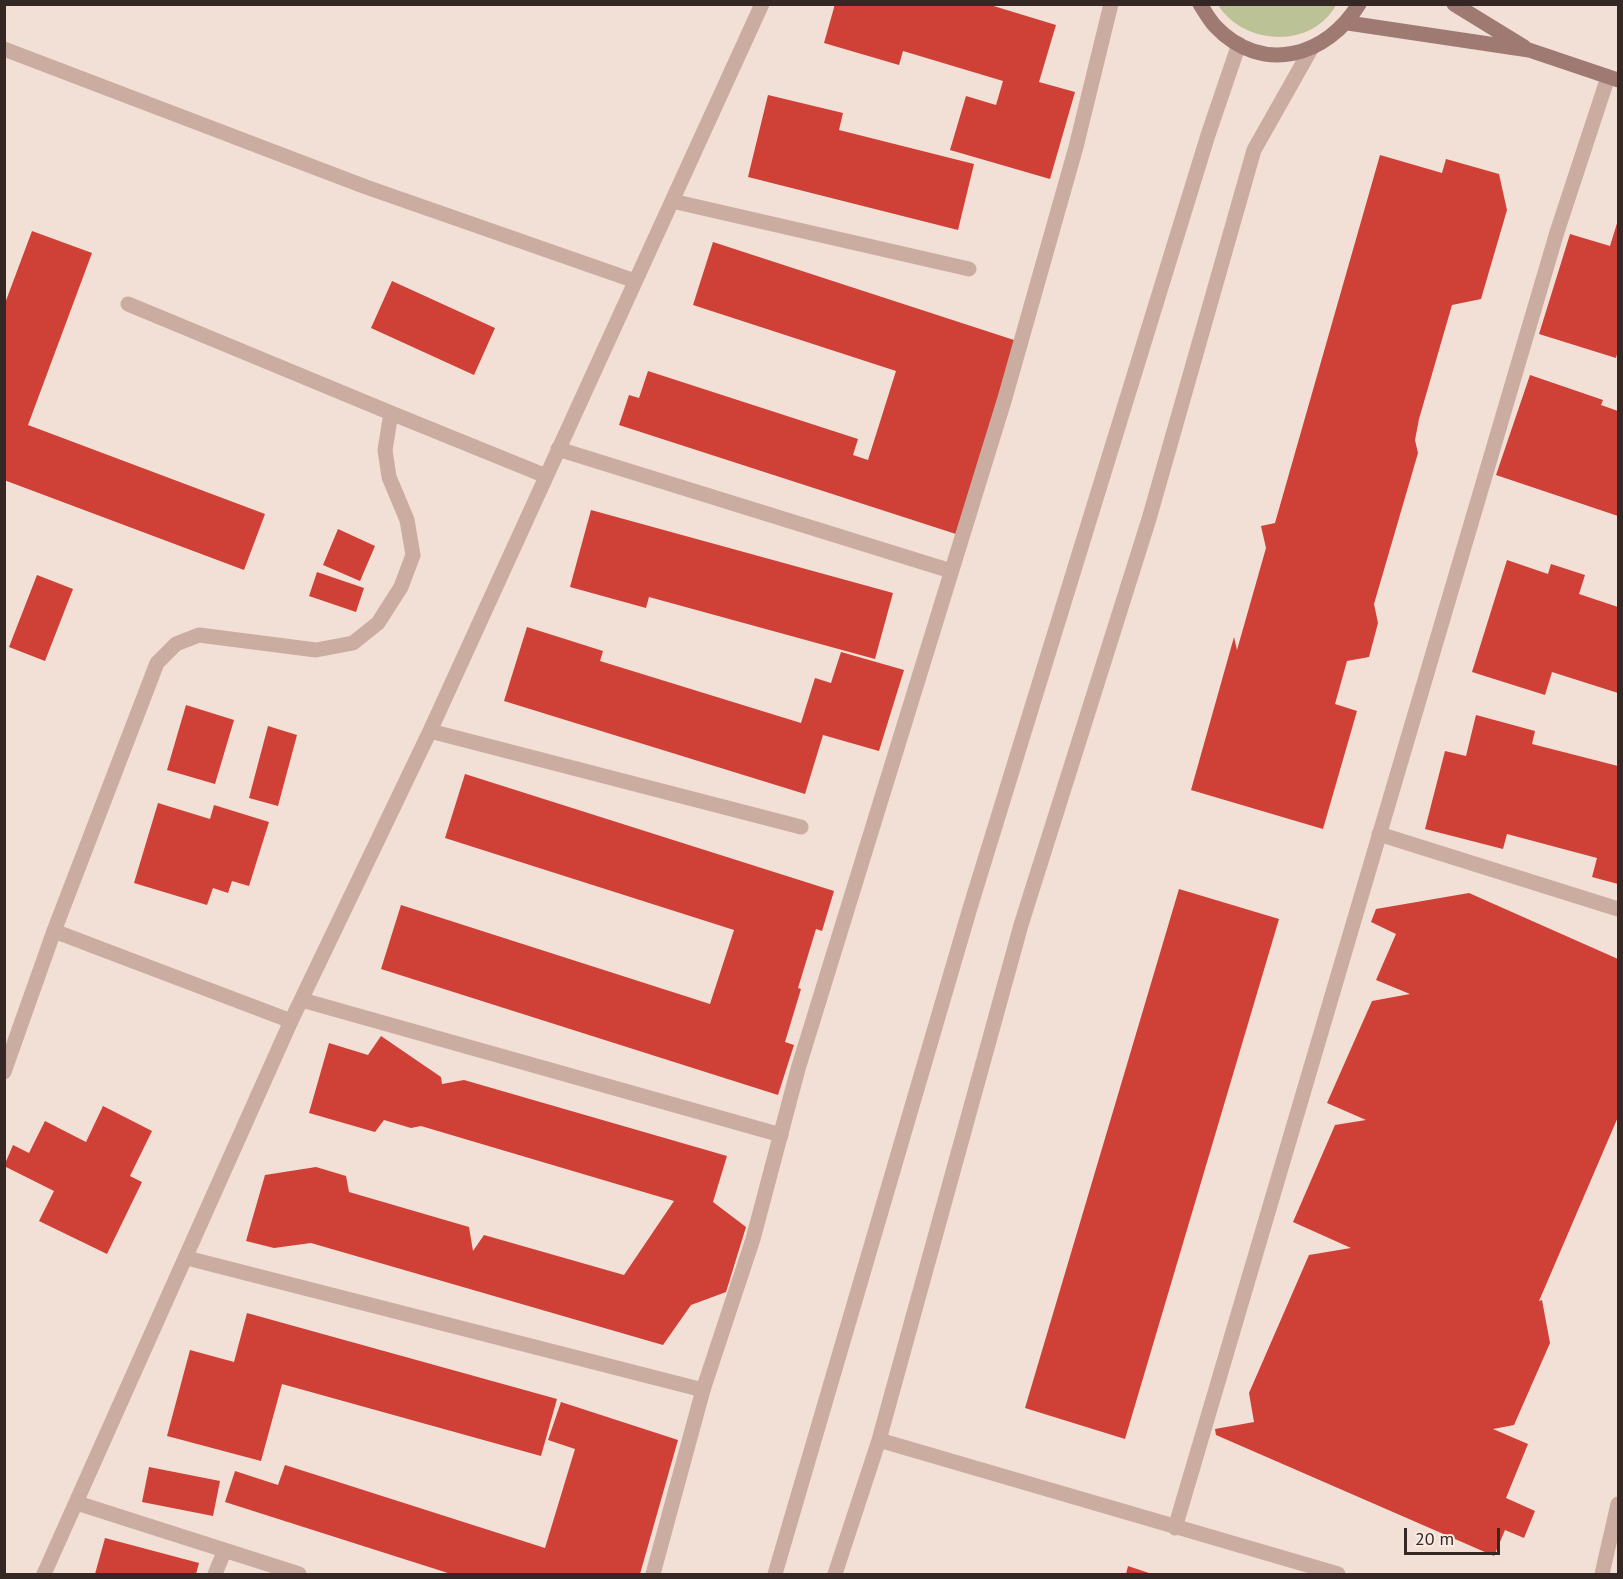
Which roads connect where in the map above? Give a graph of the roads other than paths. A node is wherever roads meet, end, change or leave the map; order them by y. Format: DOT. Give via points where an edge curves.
graph roads {
  1 [pos="762,4"];
  2 [pos="1111,4"];
  3 [pos="1200,4"];
  4 [pos="1359,4"];
  5 [pos="1455,4"];
  6 [pos="1348,23"];
  7 [pos="1239,44"];
  8 [pos="1311,49"];
  9 [pos="4,50"];
  10 [pos="1529,50"];
  11 [pos="1613,78"];
  12 [pos="672,201"];
  13 [pos="969,269"];
  14 [pos="635,281"];
  15 [pos="128,304"];
  16 [pos="391,414"];
  17 [pos="558,449"];
  18 [pos="546,476"];
  19 [pos="951,572"];
  20 [pos="430,731"];
  21 [pos="801,826"];
  22 [pos="1379,834"];
  23 [pos="1618,909"];
  24 [pos="54,931"];
  25 [pos="302,1000"];
  26 [pos="291,1021"];
  27 [pos="4,1072"];
  28 [pos="781,1135"];
  29 [pos="187,1258"];
  30 [pos="703,1390"];
  31 [pos="879,1440"];
  32 [pos="77,1503"];
  33 [pos="1618,1503"];
  34 [pos="1175,1528"];
  35 [pos="224,1552"];
  36 [pos="44,1575"];
  37 [pos="215,1575"];
  38 [pos="299,1575"];
  39 [pos="652,1575"];
  40 [pos="775,1575"];
  41 [pos="835,1575"];
  42 [pos="1338,1575"];
  43 [pos="1602,1575"];
  1 -- 12 [label="street"];
  2 -- 19 [label="street" via="1049,246"];
  3 -- 7 [label="street" via="1216,27"];
  4 -- 6 [label="street"];
  5 -- 10 [label="street"];
  6 -- 8 [label="street" via="1331,39"];
  6 -- 10 [label="street"];
  7 -- 8 [label="street" via="1262,53 1286,55"];
  7 -- 40 [label="street" via="1190,191 974,897"];
  8 -- 31 [label="street" via="1254,150 1149,519 1021,924"];
  9 -- 14 [label="street" via="366,187"];
  10 -- 11 [label="street"];
  11 -- 22 [label="street" via="1557,232"];
  12 -- 13 [label="street"];
  12 -- 14 [label="street"];
  14 -- 17 [label="street"];
  15 -- 16 [label="street"];
  16 -- 18 [label="street"];
  16 -- 24 [label="street" via="385,450 389,477 407,520 413,555 401,587 378,623 353,643 316,650 199,635 176,644 157,663"];
  17 -- 18 [label="street"];
  17 -- 19 [label="street"];
  18 -- 20 [label="street"];
  19 -- 28 [label="street" via="801,1058"];
  20 -- 21 [label="street"];
  20 -- 25 [label="street"];
  22 -- 23 [label="street"];
  22 -- 34 [label="street"];
  24 -- 26 [label="street"];
  24 -- 27 [label="street"];
  25 -- 26 [label="street"];
  25 -- 28 [label="street"];
  26 -- 29 [label="street"];
  28 -- 30 [label="street" via="753,1239"];
  29 -- 30 [label="street"];
  29 -- 32 [label="street"];
  30 -- 39 [label="street"];
  31 -- 34 [label="street"];
  31 -- 41 [label="street"];
  32 -- 35 [label="street"];
  32 -- 36 [label="street"];
  33 -- 43 [label="street"];
  34 -- 42 [label="street"];
  35 -- 37 [label="street"];
  35 -- 38 [label="street"];
}
